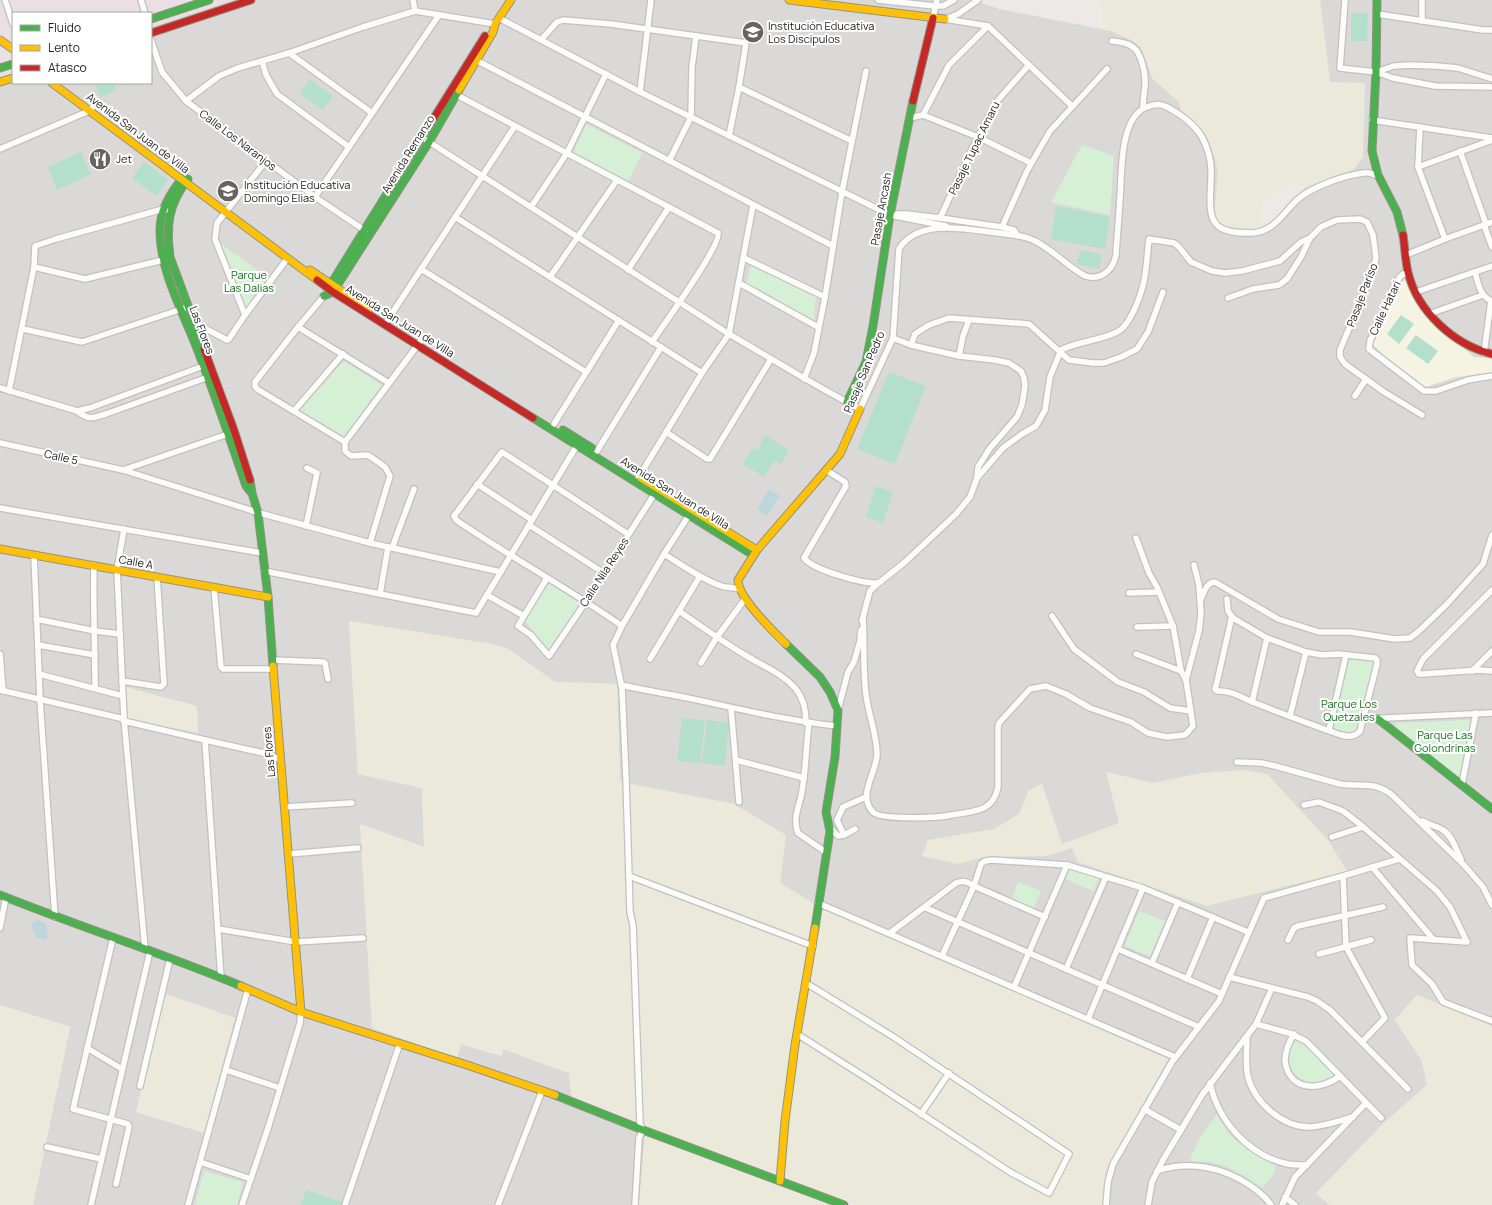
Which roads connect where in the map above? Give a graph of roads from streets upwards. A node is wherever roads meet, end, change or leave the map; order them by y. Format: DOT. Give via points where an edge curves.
graph roads {
  1 [pos="5,0"];
  2 [pos="141,0"];
  3 [pos="209,0"];
  4 [pos="251,0"];
  5 [pos="414,0"];
  6 [pos="511,0"];
  7 [pos="651,0"];
  8 [pos="789,0"];
  9 [pos="878,0"];
  10 [pos="937,0"];
  11 [pos="954,0"];
  12 [pos="978,0"];
  13 [pos="1345,0"];
  14 [pos="1377,0"];
  15 [pos="1422,0"];
  16 [pos="936,6"];
  17 [pos="145,12"];
  18 [pos="415,12"];
  19 [pos="1377,14"];
  20 [pos="439,15"];
  21 [pos="933,18"];
  22 [pos="152,19"];
  23 [pos="945,19"];
  24 [pos="12,21"];
  25 [pos="497,21"];
  26 [pos="1422,21"];
  27 [pos="988,26"];
  28 [pos="647,30"];
  29 [pos="1492,30"];
  30 [pos="152,32"];
  31 [pos="696,36"];
  32 [pos="0,40"];
  33 [pos="541,40"];
  34 [pos="1112,41"];
  35 [pos="152,43"];
  36 [pos="0,45"];
  37 [pos="12,48"];
  38 [pos="12,53"];
  39 [pos="289,53"];
  40 [pos="474,60"];
  41 [pos="262,61"];
  42 [pos="12,64"];
  43 [pos="1030,65"];
  44 [pos="0,68"];
  45 [pos="1107,68"];
  46 [pos="866,71"];
  47 [pos="1376,72"];
  48 [pos="606,74"];
  49 [pos="12,78"];
  50 [pos="1492,79"];
  51 [pos="0,82"];
  52 [pos="53,84"];
  53 [pos="60,84"];
  54 [pos="739,87"];
  55 [pos="1492,88"];
  56 [pos="640,92"];
  57 [pos="454,93"];
  58 [pos="186,101"];
  59 [pos="1072,106"];
  60 [pos="1143,108"];
  61 [pos="90,109"];
  62 [pos="372,113"];
  63 [pos="923,115"];
  64 [pos="584,117"];
  65 [pos="690,117"];
  66 [pos="909,118"];
  67 [pos="1372,120"];
  68 [pos="515,126"];
  69 [pos="1420,126"];
  70 [pos="729,136"];
  71 [pos="978,137"];
  72 [pos="1492,139"];
  73 [pos="426,140"];
  74 [pos="852,141"];
  75 [pos="350,147"];
  76 [pos="0,149"];
  77 [pos="1460,151"];
  78 [pos="567,153"];
  79 [pos="266,161"];
  80 [pos="669,161"];
  81 [pos="1031,163"];
  82 [pos="1418,168"];
  83 [pos="482,176"];
  84 [pos="1378,176"];
  85 [pos="184,179"];
  86 [pos="617,180"];
  87 [pos="842,192"];
  88 [pos="315,197"];
  89 [pos="753,205"];
  90 [pos="531,207"];
  91 [pos="669,207"];
  92 [pos="166,210"];
  93 [pos="227,211"];
  94 [pos="890,215"];
  95 [pos="455,217"];
  96 [pos="940,218"];
  97 [pos="1487,224"];
  98 [pos="1002,227"];
  99 [pos="958,228"];
  100 [pos="368,232"];
  101 [pos="1018,236"];
  102 [pos="577,237"];
  103 [pos="1310,238"];
  104 [pos="1445,239"];
  105 [pos="833,246"];
  106 [pos="1492,247"];
  107 [pos="1406,255"];
  108 [pos="287,258"];
  109 [pos="744,258"];
  110 [pos="163,260"];
  111 [pos="1492,266"];
  112 [pos="34,267"];
  113 [pos="422,269"];
  114 [pos="628,270"];
  115 [pos="1475,272"];
  116 [pos="1408,274"];
  117 [pos="550,277"];
  118 [pos="739,283"];
  119 [pos="332,288"];
  120 [pos="1163,292"];
  121 [pos="1416,292"];
  122 [pos="1483,295"];
  123 [pos="324,296"];
  124 [pos="825,297"];
  125 [pos="1228,298"];
  126 [pos="1492,301"];
  127 [pos="679,302"];
  128 [pos="185,308"];
  129 [pos="1429,314"];
  130 [pos="245,315"];
  131 [pos="619,320"];
  132 [pos="969,320"];
  133 [pos="387,321"];
  134 [pos="195,323"];
  135 [pos="1490,326"];
  136 [pos="298,327"];
  137 [pos="818,327"];
  138 [pos="22,329"];
  139 [pos="729,334"];
  140 [pos="893,338"];
  141 [pos="652,342"];
  142 [pos="419,344"];
  143 [pos="911,345"];
  144 [pos="661,347"];
  145 [pos="1060,352"];
  146 [pos="343,354"];
  147 [pos="1488,354"];
  148 [pos="959,356"];
  149 [pos="771,358"];
  150 [pos="206,364"];
  151 [pos="586,372"];
  152 [pos="702,373"];
  153 [pos="211,376"];
  154 [pos="1492,376"];
  155 [pos="804,379"];
  156 [pos="1366,379"];
  157 [pos="389,382"];
  158 [pos="0,388"];
  159 [pos="9,391"];
  160 [pos="1355,396"];
  161 [pos="847,402"];
  162 [pos="860,409"];
  163 [pos="77,411"];
  164 [pos="294,411"];
  165 [pos="1422,415"];
  166 [pos="554,424"];
  167 [pos="666,432"];
  168 [pos="228,434"];
  169 [pos="344,442"];
  170 [pos="579,442"];
  171 [pos="0,443"];
  172 [pos="597,451"];
  173 [pos="307,468"];
  174 [pos="123,470"];
  175 [pos="826,470"];
  176 [pos="977,478"];
  177 [pos="638,479"];
  178 [pos="477,484"];
  179 [pos="553,485"];
  180 [pos="414,489"];
  181 [pos="656,490"];
  182 [pos="252,493"];
  183 [pos="0,508"];
  184 [pos="691,512"];
  185 [pos="258,513"];
  186 [pos="530,523"];
  187 [pos="306,526"];
  188 [pos="124,529"];
  189 [pos="628,534"];
  190 [pos="1492,535"];
  191 [pos="1136,538"];
  192 [pos="370,543"];
  193 [pos="390,548"];
  194 [pos="0,549"];
  195 [pos="262,553"];
  196 [pos="755,553"];
  197 [pos="664,554"];
  198 [pos="34,555"];
  199 [pos="511,556"];
  200 [pos="94,565"];
  201 [pos="1194,565"];
  202 [pos="117,570"];
  203 [pos="264,571"];
  204 [pos="501,572"];
  205 [pos="604,573"];
  206 [pos="700,576"];
  207 [pos="157,577"];
  208 [pos="547,578"];
  209 [pos="878,583"];
  210 [pos="214,588"];
  211 [pos="740,589"];
  212 [pos="1492,590"];
  213 [pos="1159,592"];
  214 [pos="1129,593"];
  215 [pos="380,594"];
  216 [pos="487,595"];
  217 [pos="268,597"];
  218 [pos="1201,599"];
  219 [pos="1227,599"];
  220 [pos="745,600"];
  221 [pos="587,602"];
  222 [pos="679,611"];
  223 [pos="524,616"];
  224 [pos="1052,616"];
  225 [pos="1233,618"];
  226 [pos="36,619"];
  227 [pos="862,619"];
  228 [pos="622,626"];
  229 [pos="1173,626"];
  230 [pos="1137,627"];
  231 [pos="95,631"];
  232 [pos="120,634"];
  233 [pos="717,637"];
  234 [pos="1267,638"];
  235 [pos="38,645"];
  236 [pos="1492,651"];
  237 [pos="1306,652"];
  238 [pos="0,654"];
  239 [pos="1136,654"];
  240 [pos="95,655"];
  241 [pos="1346,655"];
  242 [pos="650,659"];
  243 [pos="273,660"];
  244 [pos="701,663"];
  245 [pos="274,669"];
  246 [pos="1181,671"];
  247 [pos="1472,671"];
  248 [pos="1492,671"];
  249 [pos="39,674"];
  250 [pos="328,678"];
  251 [pos="1186,680"];
  252 [pos="122,681"];
  253 [pos="621,686"];
  254 [pos="95,688"];
  255 [pos="2,690"];
  256 [pos="123,696"];
  257 [pos="40,700"];
  258 [pos="1252,702"];
  259 [pos="731,708"];
  260 [pos="838,710"];
  261 [pos="1191,711"];
  262 [pos="1476,713"];
  263 [pos="1492,713"];
  264 [pos="1290,716"];
  265 [pos="1364,719"];
  266 [pos="1378,719"];
  267 [pos="124,720"];
  268 [pos="807,723"];
  269 [pos="837,726"];
  270 [pos="1328,730"];
  271 [pos="205,740"];
  272 [pos="280,760"];
  273 [pos="736,760"];
  274 [pos="1237,762"];
  275 [pos="804,778"];
  276 [pos="1462,784"];
  277 [pos="866,797"];
  278 [pos="739,802"];
  279 [pos="352,803"];
  280 [pos="1304,805"];
  281 [pos="284,807"];
  282 [pos="1492,809"];
  283 [pos="1416,817"];
  284 [pos="1363,827"];
  285 [pos="855,829"];
  286 [pos="830,831"];
  287 [pos="844,835"];
  288 [pos="1332,837"];
  289 [pos="358,848"];
  290 [pos="828,853"];
  291 [pos="289,854"];
  292 [pos="1399,859"];
  293 [pos="1067,865"];
  294 [pos="1464,865"];
  295 [pos="1372,867"];
  296 [pos="629,876"];
  297 [pos="1343,876"];
  298 [pos="1106,877"];
  299 [pos="974,886"];
  300 [pos="1143,888"];
  301 [pos="3,896"];
  302 [pos="1178,902"];
  303 [pos="818,903"];
  304 [pos="1492,905"];
  305 [pos="1383,907"];
  306 [pos="926,908"];
  307 [pos="1344,915"];
  308 [pos="55,917"];
  309 [pos="1045,917"];
  310 [pos="1212,917"];
  311 [pos="958,922"];
  312 [pos="0,928"];
  313 [pos="218,929"];
  314 [pos="1248,932"];
  315 [pos="890,933"];
  316 [pos="113,938"];
  317 [pos="362,938"];
  318 [pos="1288,940"];
  319 [pos="1371,940"];
  320 [pos="1434,940"];
  321 [pos="296,942"];
  322 [pos="813,946"];
  323 [pos="1346,947"];
  324 [pos="1118,949"];
  325 [pos="147,950"];
  326 [pos="1029,953"];
  327 [pos="1319,954"];
  328 [pos="942,956"];
  329 [pos="170,959"];
  330 [pos="1152,963"];
  331 [pos="1066,969"];
  332 [pos="1229,977"];
  333 [pos="221,978"];
  334 [pos="1187,978"];
  335 [pos="806,983"];
  336 [pos="1102,985"];
  337 [pos="1014,987"];
  338 [pos="1272,988"];
  339 [pos="248,990"];
  340 [pos="1222,994"];
  341 [pos="301,1012"];
  342 [pos="1088,1019"];
  343 [pos="1492,1021"];
  344 [pos="1256,1024"];
  345 [pos="1199,1027"];
  346 [pos="796,1034"];
  347 [pos="1294,1034"];
  348 [pos="1247,1036"];
  349 [pos="1362,1042"];
  350 [pos="400,1043"];
  351 [pos="87,1048"];
  352 [pos="1175,1057"];
  353 [pos="122,1069"];
  354 [pos="226,1070"];
  355 [pos="949,1073"];
  356 [pos="1340,1076"];
  357 [pos="1210,1083"];
  358 [pos="140,1086"];
  359 [pos="280,1088"];
  360 [pos="1408,1090"];
  361 [pos="542,1091"];
  362 [pos="1366,1103"];
  363 [pos="1144,1109"];
  364 [pos="921,1114"];
  365 [pos="1353,1117"];
  366 [pos="1381,1118"];
  367 [pos="110,1119"];
  368 [pos="643,1130"];
  369 [pos="1181,1130"];
  370 [pos="47,1146"];
  371 [pos="101,1159"];
  372 [pos="200,1162"];
  373 [pos="1307,1165"];
  374 [pos="1157,1171"];
  375 [pos="251,1179"];
  376 [pos="780,1181"];
  377 [pos="116,1184"];
  378 [pos="1285,1196"];
  379 [pos="91,1205"];
  380 [pos="188,1205"];
  381 [pos="242,1205"];
  382 [pos="345,1205"];
  383 [pos="498,1205"];
  384 [pos="635,1205"];
  385 [pos="844,1205"];
  386 [pos="1106,1205"];
  387 [pos="1148,1205"];
  388 [pos="1271,1205"];
  389 [pos="1282,1205"];
  390 [pos="1296,1205"];
  1 -- 24 [label="street"];
  2 -- 17 [label="street"];
  3 -- 22 [label="street"];
  4 -- 30 [label="street"];
  5 -- 18 [label="street"];
  6 -- 25 [label="street, Avenida Remanzo"];
  7 -- 28 [label="street"];
  8 -- 21 [label="street"];
  9 -- 16 [label="street"];
  10 -- 16 [label="street"];
  11 -- 16 [label="street" via="943,6"];
  12 -- 23 [label="street" via="958,14"];
  13 -- 47 [label="street" via="1340,68"];
  14 -- 19 [label="street"];
  15 -- 26 [label="street"];
  16 -- 21 [label="street"];
  18 -- 20 [label="street"];
  18 -- 39 [label="street"];
  19 -- 26 [label="street"];
  19 -- 47 [label="street"];
  20 -- 25 [label="street"];
  20 -- 62 [label="street"];
  21 -- 23 [label="street"];
  21 -- 66 [label="street, Pasaje Ancash"];
  23 -- 27 [label="street"];
  25 -- 33 [label="street"];
  25 -- 40 [label="street, Avenida Remanzo"];
  26 -- 29 [label="street"];
  27 -- 43 [label="street"];
  27 -- 63 [label="street" via="949,65"];
  28 -- 31 [label="street"];
  28 -- 33 [label="street" via="563,20 557,22"];
  28 -- 56 [label="street"];
  31 -- 54 [label="street" via="746,43"];
  31 -- 65 [label="street"];
  32 -- 37 [label="street"];
  33 -- 48 [label="street"];
  34 -- 60 [label="street" via="1130,45 1136,50 1144,71"];
  35 -- 58 [label="street, Calle Los Naranjos" via="162,72"];
  36 -- 38 [label="street"];
  39 -- 41 [label="street"];
  39 -- 62 [label="street"];
  40 -- 57 [label="street, Avenida Remanzo"];
  40 -- 64 [label="street"];
  41 -- 58 [label="street" via="219,76"];
  41 -- 75 [label="street" via="266,75 277,94"];
  42 -- 44 [label="street"];
  43 -- 59 [label="street"];
  43 -- 71 [label="street, Pasaje Tupac Amaru" via="1000,96"];
  45 -- 59 [label="street"];
  46 -- 74 [label="street"];
  47 -- 50 [label="street" via="1394,66 1436,66 1458,68"];
  47 -- 55 [label="street" via="1435,86"];
  47 -- 67 [label="street"];
  48 -- 56 [label="street"];
  48 -- 64 [label="street"];
  49 -- 51 [label="street"];
  52 -- 61 [label="street, Avenida San Juan de Villa"];
  53 -- 61 [label="street, Avenida San Juan de Villa"];
  54 -- 70 [label="street"];
  54 -- 74 [label="street"];
  56 -- 65 [label="street"];
  57 -- 68 [label="street"];
  57 -- 73 [label="street, Avenida Remanzo"];
  58 -- 79 [label="street, Calle Los Naranjos"];
  59 -- 81 [label="street" via="1050,132"];
  60 -- 84 [label="street" via="1158,104 1166,107 1186,119 1204,139 1212,168 1211,214 1214,222 1222,229 1253,233 1265,230 1282,218 1297,200 1319,186 1363,173"];
  60 -- 101 [label="street, Pasaje San Pedro" via="1133,118 1125,138 1116,255 1108,271 1099,277 1090,278 1041,244"];
  61 -- 76 [label="street"];
  61 -- 85 [label="street, Avenida San Juan de Villa"];
  62 -- 75 [label="street"];
  63 -- 66 [label="street"];
  63 -- 71 [label="street"];
  64 -- 78 [label="street"];
  64 -- 80 [label="street"];
  65 -- 70 [label="street"];
  65 -- 80 [label="street"];
  66 -- 94 [label="street, Pasaje Ancash"];
  67 -- 69 [label="street"];
  67 -- 84 [label="street" via="1373,157"];
  68 -- 78 [label="street"];
  68 -- 83 [label="street"];
  69 -- 72 [label="street"];
  69 -- 82 [label="street"];
  70 -- 87 [label="street"];
  71 -- 81 [label="street"];
  71 -- 96 [label="street, Pasaje Tupac Amaru"];
  72 -- 77 [label="street"];
  73 -- 83 [label="street"];
  73 -- 100 [label="street, Avenida Remanzo"];
  74 -- 87 [label="street"];
  75 -- 88 [label="street"];
  77 -- 82 [label="street"];
  77 -- 97 [label="street"];
  78 -- 86 [label="street"];
  78 -- 90 [label="street"];
  79 -- 88 [label="street, Calle Los Naranjos"];
  79 -- 93 [label="street"];
  80 -- 89 [label="street"];
  81 -- 98 [label="street"];
  82 -- 104 [label="street"];
  83 -- 90 [label="street"];
  83 -- 95 [label="street"];
  84 -- 107 [label="street" via="1399,216"];
  85 -- 92 [label="street, Las Flores" via="170,194"];
  85 -- 93 [label="street, Avenida San Juan de Villa"];
  86 -- 91 [label="street"];
  86 -- 102 [label="street"];
  87 -- 94 [label="street"];
  87 -- 105 [label="street"];
  88 -- 100 [label="street, Calle Los Naranjos"];
  89 -- 105 [label="street"];
  89 -- 109 [label="street"];
  90 -- 102 [label="street"];
  91 -- 114 [label="street"];
  91 -- 127 [label="street" via="718,233 719,236 706,262"];
  92 -- 110 [label="street, Las Flores" via="160,233"];
  92 -- 112 [label="street" via="56,238 35,246"];
  92 -- 128 [label="street, Las Flores" via="170,257"];
  93 -- 108 [label="street, Avenida San Juan de Villa"];
  93 -- 119 [label="street, Avenida San Juan de Villa"];
  93 -- 130 [label="street" via="216,223 215,239"];
  94 -- 96 [label="street"];
  94 -- 99 [label="street"];
  94 -- 161 [label="street, Pasaje Ancash" via="866,362"];
  95 -- 113 [label="street"];
  95 -- 117 [label="street"];
  96 -- 98 [label="street"];
  97 -- 104 [label="street"];
  97 -- 106 [label="street"];
  98 -- 101 [label="street" via="1014,230"];
  99 -- 101 [label="street, Pasaje San Pedro"];
  99 -- 140 [label="street, Pasaje San Pedro" via="942,228 920,233 910,237 899,249"];
  100 -- 119 [label="street, Avenida Remanzo"];
  102 -- 114 [label="street"];
  102 -- 117 [label="street"];
  103 -- 125 [label="street" via="1287,279 1279,285 1253,289"];
  103 -- 145 [label="street" via="1301,242 1280,261 1225,274 1191,262 1174,243 1149,239 1143,286 1126,327 1104,338 1067,347"];
  103 -- 156 [label="street, Pasaje Paríso" via="1330,222 1346,219 1367,222 1374,235 1376,258 1372,274 1340,350 1340,357 1345,364"];
  104 -- 107 [label="street"];
  105 -- 124 [label="street"];
  107 -- 116 [label="street"];
  108 -- 119 [label="street, Avenida San Juan de Villa"];
  108 -- 130 [label="street"];
  109 -- 118 [label="street"];
  109 -- 124 [label="street"];
  110 -- 112 [label="street" via="85,279"];
  110 -- 128 [label="street, Las Flores"];
  111 -- 115 [label="street"];
  112 -- 138 [label="street"];
  113 -- 133 [label="street"];
  113 -- 151 [label="street"];
  114 -- 127 [label="street"];
  115 -- 121 [label="street"];
  115 -- 122 [label="street"];
  116 -- 121 [label="street"];
  116 -- 154 [label="street, Calle Hatari" via="1403,274 1399,278 1370,341 1369,349 1424,391 1436,391 1468,380"];
  117 -- 131 [label="street"];
  118 -- 137 [label="street"];
  118 -- 139 [label="street"];
  119 -- 123 [label="street, Avenida Remanzo"];
  119 -- 133 [label="street, Avenida San Juan de Villa"];
  119 -- 142 [label="street, Avenida San Juan de Villa"];
  120 -- 145 [label="street" via="1148,332 1138,349 1121,358 1093,363 1069,360"];
  121 -- 129 [label="street"];
  122 -- 126 [label="street"];
  122 -- 129 [label="street"];
  123 -- 136 [label="street"];
  124 -- 137 [label="street"];
  126 -- 135 [label="street"];
  127 -- 139 [label="street"];
  127 -- 141 [label="street"];
  128 -- 134 [label="street, Las Flores"];
  128 -- 138 [label="street" via="82,342"];
  128 -- 150 [label="street, Las Flores"];
  129 -- 147 [label="street" via="1440,326 1466,345"];
  130 -- 134 [label="street" via="227,340"];
  131 -- 141 [label="street"];
  131 -- 151 [label="street"];
  132 -- 143 [label="street" via="949,318 929,325 915,334"];
  132 -- 145 [label="street" via="1028,324"];
  132 -- 148 [label="street"];
  133 -- 142 [label="street, Avenida San Juan de Villa"];
  134 -- 150 [label="street, Las Flores"];
  135 -- 147 [label="street"];
  136 -- 146 [label="street"];
  136 -- 164 [label="street" via="254,382 257,389"];
  137 -- 155 [label="street" via="814,353"];
  138 -- 159 [label="street"];
  139 -- 149 [label="street"];
  139 -- 152 [label="street"];
  140 -- 143 [label="street"];
  140 -- 162 [label="street, Pasaje San Pedro"];
  141 -- 144 [label="street"];
  142 -- 157 [label="street"];
  142 -- 166 [label="street, Avenida San Juan de Villa"];
  142 -- 170 [label="street, Avenida San Juan de Villa"];
  143 -- 148 [label="street"];
  144 -- 152 [label="street"];
  144 -- 172 [label="street"];
  145 -- 176 [label="street" via="1050,377 1045,410 1036,426 1003,448"];
  146 -- 157 [label="street"];
  146 -- 164 [label="street"];
  148 -- 176 [label="street" via="1003,361 1015,366 1024,378 1024,397 1017,418 984,457 978,467"];
  149 -- 155 [label="street"];
  149 -- 167 [label="street" via="710,459"];
  150 -- 153 [label="street, Las Flores"];
  150 -- 163 [label="street"];
  151 -- 166 [label="street"];
  152 -- 167 [label="street"];
  153 -- 163 [label="street" via="93,417 86,417"];
  153 -- 168 [label="street, Las Flores"];
  153 -- 182 [label="street, Las Flores" via="243,460"];
  155 -- 161 [label="street"];
  156 -- 160 [label="street"];
  156 -- 165 [label="street"];
  157 -- 169 [label="street"];
  158 -- 159 [label="street"];
  159 -- 163 [label="street"];
  161 -- 162 [label="street"];
  162 -- 175 [label="street, Pasaje San Pedro" via="842,451"];
  164 -- 169 [label="street"];
  166 -- 170 [label="street, Avenida San Juan de Villa"];
  167 -- 177 [label="street"];
  168 -- 174 [label="street"];
  168 -- 182 [label="street, Las Flores" via="246,486"];
  169 -- 192 [label="street" via="345,451 351,456 368,455 386,467 390,476"];
  170 -- 172 [label="street, Avenida San Juan de Villa"];
  170 -- 177 [label="street, Avenida San Juan de Villa"];
  170 -- 179 [label="street"];
  171 -- 174 [label="street, Calle 5"];
  172 -- 177 [label="street, Avenida San Juan de Villa"];
  173 -- 187 [label="street" via="318,473"];
  174 -- 185 [label="street, Calle 5"];
  175 -- 196 [label="street, Pasaje San Pedro"];
  175 -- 209 [label="street" via="846,482 846,486 804,558 821,569 857,581"];
  176 -- 209 [label="street" via="970,497 956,514 905,562"];
  177 -- 181 [label="street, Avenida San Juan de Villa"];
  178 -- 179 [label="street" via="502,452"];
  178 -- 186 [label="street"];
  178 -- 199 [label="street" via="454,516"];
  179 -- 186 [label="street"];
  179 -- 189 [label="street"];
  180 -- 193 [label="street"];
  181 -- 184 [label="street, Avenida San Juan de Villa"];
  181 -- 189 [label="street, Calle Nila Reyes"];
  182 -- 185 [label="street, Las Flores"];
  183 -- 188 [label="street"];
  184 -- 196 [label="street, Avenida San Juan de Villa"];
  184 -- 197 [label="street"];
  185 -- 187 [label="street, Calle 5"];
  185 -- 195 [label="street, Las Flores"];
  186 -- 199 [label="street"];
  186 -- 205 [label="street"];
  187 -- 192 [label="street, Calle 5"];
  188 -- 195 [label="street"];
  188 -- 202 [label="street"];
  189 -- 205 [label="street, Calle Nila Reyes"];
  190 -- 218 [label="street" via="1483,564 1446,605 1410,638 1395,639 1350,632 1319,632 1278,619 1215,582 1208,585"];
  191 -- 213 [label="street"];
  192 -- 193 [label="street, Calle 5"];
  193 -- 204 [label="street, Calle 5"];
  193 -- 215 [label="street"];
  194 -- 198 [label="street, Calle A"];
  195 -- 203 [label="street, Las Flores"];
  196 -- 211 [label="street, Pasaje San Pedro" via="738,580"];
  197 -- 206 [label="street"];
  197 -- 228 [label="street"];
  198 -- 200 [label="street, Calle A"];
  198 -- 226 [label="street"];
  199 -- 204 [label="street"];
  199 -- 208 [label="street"];
  200 -- 202 [label="street, Calle A"];
  200 -- 231 [label="street"];
  201 -- 218 [label="street"];
  202 -- 207 [label="street, Calle A"];
  202 -- 232 [label="street"];
  203 -- 215 [label="street"];
  203 -- 217 [label="street, Las Flores"];
  204 -- 216 [label="street"];
  205 -- 221 [label="street, Calle Nila Reyes"];
  206 -- 211 [label="street" via="722,587"];
  206 -- 222 [label="street"];
  207 -- 210 [label="street, Calle A"];
  207 -- 252 [label="street" via="164,684 161,687"];
  208 -- 221 [label="street"];
  208 -- 223 [label="street"];
  209 -- 227 [label="street" via="870,591"];
  210 -- 217 [label="street, Calle A"];
  210 -- 245 [label="street" via="221,667"];
  211 -- 220 [label="street"];
  212 -- 247 [label="street" via="1423,659 1417,671 1422,674"];
  213 -- 214 [label="street"];
  213 -- 229 [label="street"];
  215 -- 216 [label="street" via="476,613"];
  216 -- 223 [label="street"];
  217 -- 243 [label="street, Las Flores"];
  218 -- 251 [label="street" via="1199,632"];
  219 -- 225 [label="street" via="1228,611"];
  220 -- 233 [label="street"];
  220 -- 260 [label="street" via="820,677"];
  221 -- 223 [label="street, Calle Nila Reyes" via="549,656 531,635 518,626"];
  221 -- 228 [label="street"];
  222 -- 233 [label="street"];
  222 -- 242 [label="street"];
  224 -- 261 [label="street" via="1074,649 1118,682 1144,692 1170,708"];
  225 -- 234 [label="street"];
  225 -- 258 [label="street" via="1215,689 1234,693"];
  226 -- 231 [label="street"];
  226 -- 235 [label="street"];
  227 -- 260 [label="street" via="860,641 848,672"];
  227 -- 277 [label="street" via="866,700 877,744 876,763"];
  228 -- 253 [label="street" via="613,645"];
  229 -- 230 [label="street"];
  229 -- 246 [label="street"];
  231 -- 232 [label="street"];
  231 -- 240 [label="street"];
  232 -- 252 [label="street"];
  233 -- 244 [label="street"];
  233 -- 268 [label="street" via="786,678 801,696"];
  234 -- 237 [label="street"];
  234 -- 258 [label="street"];
  235 -- 240 [label="street"];
  235 -- 249 [label="street"];
  236 -- 247 [label="street"];
  237 -- 241 [label="street"];
  237 -- 264 [label="street"];
  238 -- 255 [label="street"];
  239 -- 246 [label="street"];
  240 -- 254 [label="street"];
  241 -- 265 [label="street" via="1372,657 1377,660"];
  241 -- 270 [label="street"];
  243 -- 245 [label="street, Las Flores"];
  243 -- 250 [label="street" via="323,662"];
  245 -- 272 [label="street, Las Flores"];
  246 -- 251 [label="street"];
  247 -- 248 [label="street"];
  249 -- 254 [label="street"];
  249 -- 257 [label="street"];
  251 -- 261 [label="street"];
  252 -- 256 [label="street"];
  253 -- 259 [label="street"];
  253 -- 296 [label="street"];
  254 -- 256 [label="street"];
  255 -- 257 [label="street"];
  256 -- 267 [label="street"];
  257 -- 267 [label="street"];
  257 -- 308 [label="street"];
  258 -- 264 [label="street"];
  259 -- 268 [label="street"];
  259 -- 273 [label="street"];
  260 -- 269 [label="street"];
  261 -- 277 [label="street" via="1193,726 1185,735 1157,736 1131,722 1090,708 1046,686 1030,689 999,723 998,787 996,795 987,807 940,817 893,817 874,814"];
  262 -- 263 [label="street"];
  262 -- 266 [label="street"];
  262 -- 276 [label="street"];
  264 -- 270 [label="street"];
  265 -- 266 [label="street"];
  265 -- 270 [label="street" via="1360,731 1354,735 1347,736"];
  266 -- 276 [label="street" via="1422,756"];
  267 -- 271 [label="street"];
  267 -- 325 [label="street"];
  268 -- 269 [label="street"];
  268 -- 275 [label="street"];
  269 -- 286 [label="street" via="826,812"];
  271 -- 272 [label="street" via="268,754"];
  271 -- 313 [label="street"];
  272 -- 281 [label="street, Las Flores"];
  273 -- 275 [label="street"];
  273 -- 278 [label="street"];
  274 -- 283 [label="street" via="1274,766 1345,785 1377,786 1387,790"];
  275 -- 290 [label="street" via="795,817 796,828 798,833"];
  276 -- 282 [label="street"];
  277 -- 287 [label="street" via="843,807 837,820"];
  279 -- 281 [label="street"];
  280 -- 284 [label="street" via="1319,802 1343,811"];
  281 -- 291 [label="street, Las Flores"];
  283 -- 294 [label="street"];
  283 -- 294 [label="street" via="1448,834"];
  284 -- 288 [label="street"];
  284 -- 292 [label="street"];
  285 -- 287 [label="street"];
  286 -- 287 [label="street" via="838,836"];
  286 -- 290 [label="street"];
  289 -- 291 [label="street"];
  290 -- 303 [label="street"];
  291 -- 321 [label="street, Las Flores"];
  292 -- 295 [label="street"];
  292 -- 320 [label="street" via="1437,890 1450,907 1467,942"];
  293 -- 298 [label="street"];
  293 -- 299 [label="street" via="985,861 981,864"];
  293 -- 309 [label="street"];
  294 -- 304 [label="street" via="1483,887"];
  295 -- 297 [label="street"];
  295 -- 320 [label="street"];
  296 -- 322 [label="street"];
  296 -- 368 [label="street" via="630,912 634,925 640,1124"];
  297 -- 307 [label="street"];
  297 -- 314 [label="street" via="1264,898"];
  298 -- 300 [label="street"];
  298 -- 331 [label="street"];
  299 -- 306 [label="street" via="962,881 956,883"];
  299 -- 309 [label="street"];
  299 -- 311 [label="street"];
  300 -- 302 [label="street"];
  300 -- 324 [label="street"];
  301 -- 308 [label="street"];
  301 -- 312 [label="street"];
  302 -- 310 [label="street"];
  302 -- 330 [label="street"];
  303 -- 315 [label="street"];
  303 -- 322 [label="street"];
  305 -- 307 [label="street"];
  306 -- 311 [label="street"];
  306 -- 315 [label="street"];
  307 -- 318 [label="street" via="1298,926 1294,928"];
  307 -- 323 [label="street"];
  308 -- 316 [label="street"];
  309 -- 326 [label="street"];
  310 -- 314 [label="street"];
  310 -- 334 [label="street"];
  311 -- 326 [label="street"];
  311 -- 328 [label="street"];
  313 -- 321 [label="street"];
  313 -- 333 [label="street"];
  314 -- 332 [label="street"];
  315 -- 328 [label="street"];
  316 -- 325 [label="street"];
  316 -- 351 [label="street"];
  317 -- 321 [label="street"];
  319 -- 323 [label="street"];
  320 -- 343 [label="street" via="1410,938 1412,964 1432,984 1443,1002"];
  321 -- 341 [label="street, Las Flores"];
  322 -- 335 [label="street"];
  323 -- 327 [label="street"];
  323 -- 349 [label="street" via="1385,1018"];
  324 -- 330 [label="street"];
  324 -- 336 [label="street"];
  325 -- 329 [label="street"];
  325 -- 353 [label="street"];
  326 -- 331 [label="street"];
  326 -- 337 [label="street"];
  328 -- 337 [label="street"];
  329 -- 333 [label="street"];
  329 -- 358 [label="street"];
  330 -- 334 [label="street"];
  331 -- 336 [label="street"];
  332 -- 338 [label="street"];
  332 -- 340 [label="street"];
  333 -- 339 [label="street"];
  334 -- 340 [label="street"];
  335 -- 346 [label="street"];
  335 -- 355 [label="street"];
  336 -- 342 [label="street"];
  336 -- 345 [label="street"];
  337 -- 342 [label="street"];
  338 -- 344 [label="street"];
  338 -- 349 [label="street" via="1317,1001 1330,1010"];
  339 -- 341 [label="street"];
  339 -- 354 [label="street"];
  340 -- 345 [label="street"];
  341 -- 350 [label="street"];
  341 -- 359 [label="street"];
  342 -- 352 [label="street"];
  344 -- 347 [label="street"];
  344 -- 348 [label="street"];
  345 -- 352 [label="street"];
  346 -- 364 [label="street"];
  346 -- 376 [label="street"];
  347 -- 356 [label="street" via="1311,1046"];
  347 -- 356 [label="street" via="1286,1050 1285,1060 1287,1069 1295,1080 1307,1086 1317,1087"];
  348 -- 357 [label="street"];
  348 -- 365 [label="street" via="1248,1077 1256,1096 1271,1112 1289,1123 1310,1127 1332,1124"];
  349 -- 360 [label="street"];
  350 -- 361 [label="street"];
  350 -- 382 [label="street"];
  351 -- 353 [label="street"];
  351 -- 367 [label="street" via="73,1109"];
  352 -- 363 [label="street"];
  353 -- 367 [label="street"];
  354 -- 359 [label="street"];
  354 -- 372 [label="street"];
  355 -- 364 [label="street"];
  355 -- 364 [label="street" via="1070,1154 1049,1193 1010,1172"];
  356 -- 362 [label="street"];
  357 -- 369 [label="street"];
  357 -- 373 [label="street" via="1219,1111 1229,1126 1255,1150 1288,1164"];
  359 -- 375 [label="street"];
  361 -- 368 [label="street"];
  361 -- 383 [label="street"];
  362 -- 365 [label="street"];
  362 -- 366 [label="street"];
  363 -- 369 [label="street"];
  363 -- 386 [label="street" via="1113,1164"];
  365 -- 373 [label="street"];
  367 -- 371 [label="street"];
  367 -- 377 [label="street" via="128,1124 129,1127"];
  368 -- 376 [label="street"];
  368 -- 384 [label="street" via="639,1138"];
  369 -- 374 [label="street"];
  370 -- 371 [label="street"];
  371 -- 379 [label="street"];
  372 -- 375 [label="street"];
  372 -- 380 [label="street"];
  373 -- 378 [label="street" via="1295,1177"];
  374 -- 387 [label="street" via="1152,1182"];
  374 -- 388 [label="street" via="1188,1165 1223,1171 1245,1182"];
  375 -- 381 [label="street"];
  376 -- 385 [label="street"];
  378 -- 389 [label="street"];
  378 -- 390 [label="street"];
}
